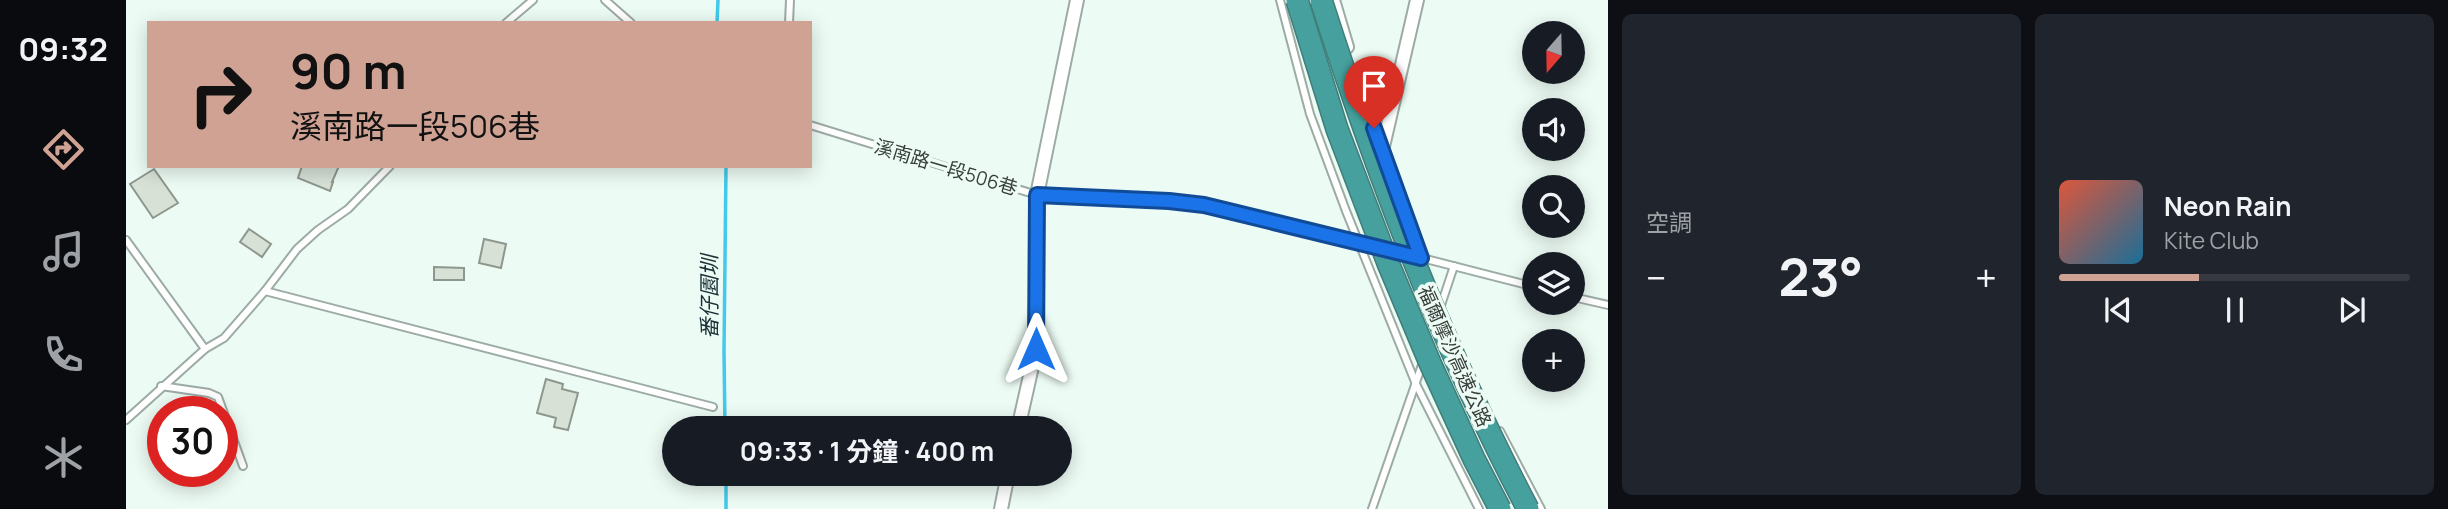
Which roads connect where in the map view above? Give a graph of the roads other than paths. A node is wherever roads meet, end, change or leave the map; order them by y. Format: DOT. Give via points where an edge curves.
graph roads {
  1 [pos="533,0"];
  2 [pos="605,0"];
  3 [pos="790,0"];
  4 [pos="1077,0"];
  5 [pos="1280,0"];
  6 [pos="1297,0"];
  7 [pos="1321,0"];
  8 [pos="1333,0"];
  9 [pos="1417,0"];
  10 [pos="508,21"];
  11 [pos="629,21"];
  12 [pos="789,21"];
  13 [pos="812,126"];
  14 [pos="1382,151"];
  15 [pos="388,168"];
  16 [pos="1037,195"];
  17 [pos="126,240"];
  18 [pos="1360,243"];
  19 [pos="1421,258"];
  20 [pos="1454,266"];
  21 [pos="1522,284"];
  22 [pos="265,291"];
  23 [pos="1585,300"];
  24 [pos="1608,305"];
  25 [pos="1441,306"];
  26 [pos="1432,332"];
  27 [pos="1458,343"];
  28 [pos="1428,345"];
  29 [pos="205,349"];
  30 [pos="1416,384"];
  31 [pos="161,386"];
  32 [pos="713,407"];
  33 [pos="1021,416"];
  34 [pos="126,420"];
  35 [pos="1498,427"];
  36 [pos="243,466"];
  37 [pos="1006,486"];
  38 [pos="1001,509"];
  39 [pos="1372,509"];
  40 [pos="1479,509"];
  41 [pos="1500,509"];
  42 [pos="1528,509"];
  43 [pos="1541,509"];
  1 -- 10 [label="lane"];
  2 -- 11 [label="lane"];
  3 -- 12 [label="lane"];
  4 -- 16 [label="street"];
  5 -- 18 [label="lane" via="1310,114"];
  6 -- 41 [label="highway, 福爾摩沙高速公路, bridge" via="1337,129 1388,263"];
  7 -- 42 [label="highway, 福爾摩沙高速公路, bridge" via="1356,109 1429,300"];
  8 -- 14 [label="street"];
  9 -- 14 [label="street"];
  13 -- 16 [label="lane, 溪南路一段506巷"];
  14 -- 19 [label="street"];
  15 -- 22 [label="lane" via="348,209 297,249"];
  16 -- 18 [label="lane, 溪南路一段506巷" via="1204,205"];
  16 -- 33 [label="street" via="1036,349"];
  17 -- 29 [label="lane"];
  18 -- 19 [label="lane, 溪南路一段506巷"];
  18 -- 30 [label="lane"];
  19 -- 20 [label="lane, 溪南路一段506巷"];
  19 -- 25 [label="lane"];
  20 -- 21 [label="lane, 溪南路一段506巷"];
  20 -- 25 [label="lane"];
  22 -- 29 [label="lane" via="224,338"];
  22 -- 32 [label="lane"];
  23 -- 24 [label="lane"];
  25 -- 26 [label="lane"];
  25 -- 27 [label="lane"];
  28 -- 30 [label="lane"];
  29 -- 31 [label="lane"];
  30 -- 39 [label="lane"];
  30 -- 40 [label="lane"];
  31 -- 34 [label="lane"];
  31 -- 36 [label="lane" via="218,397"];
  35 -- 43 [label="lane"];
  37 -- 38 [label="street"];
}
